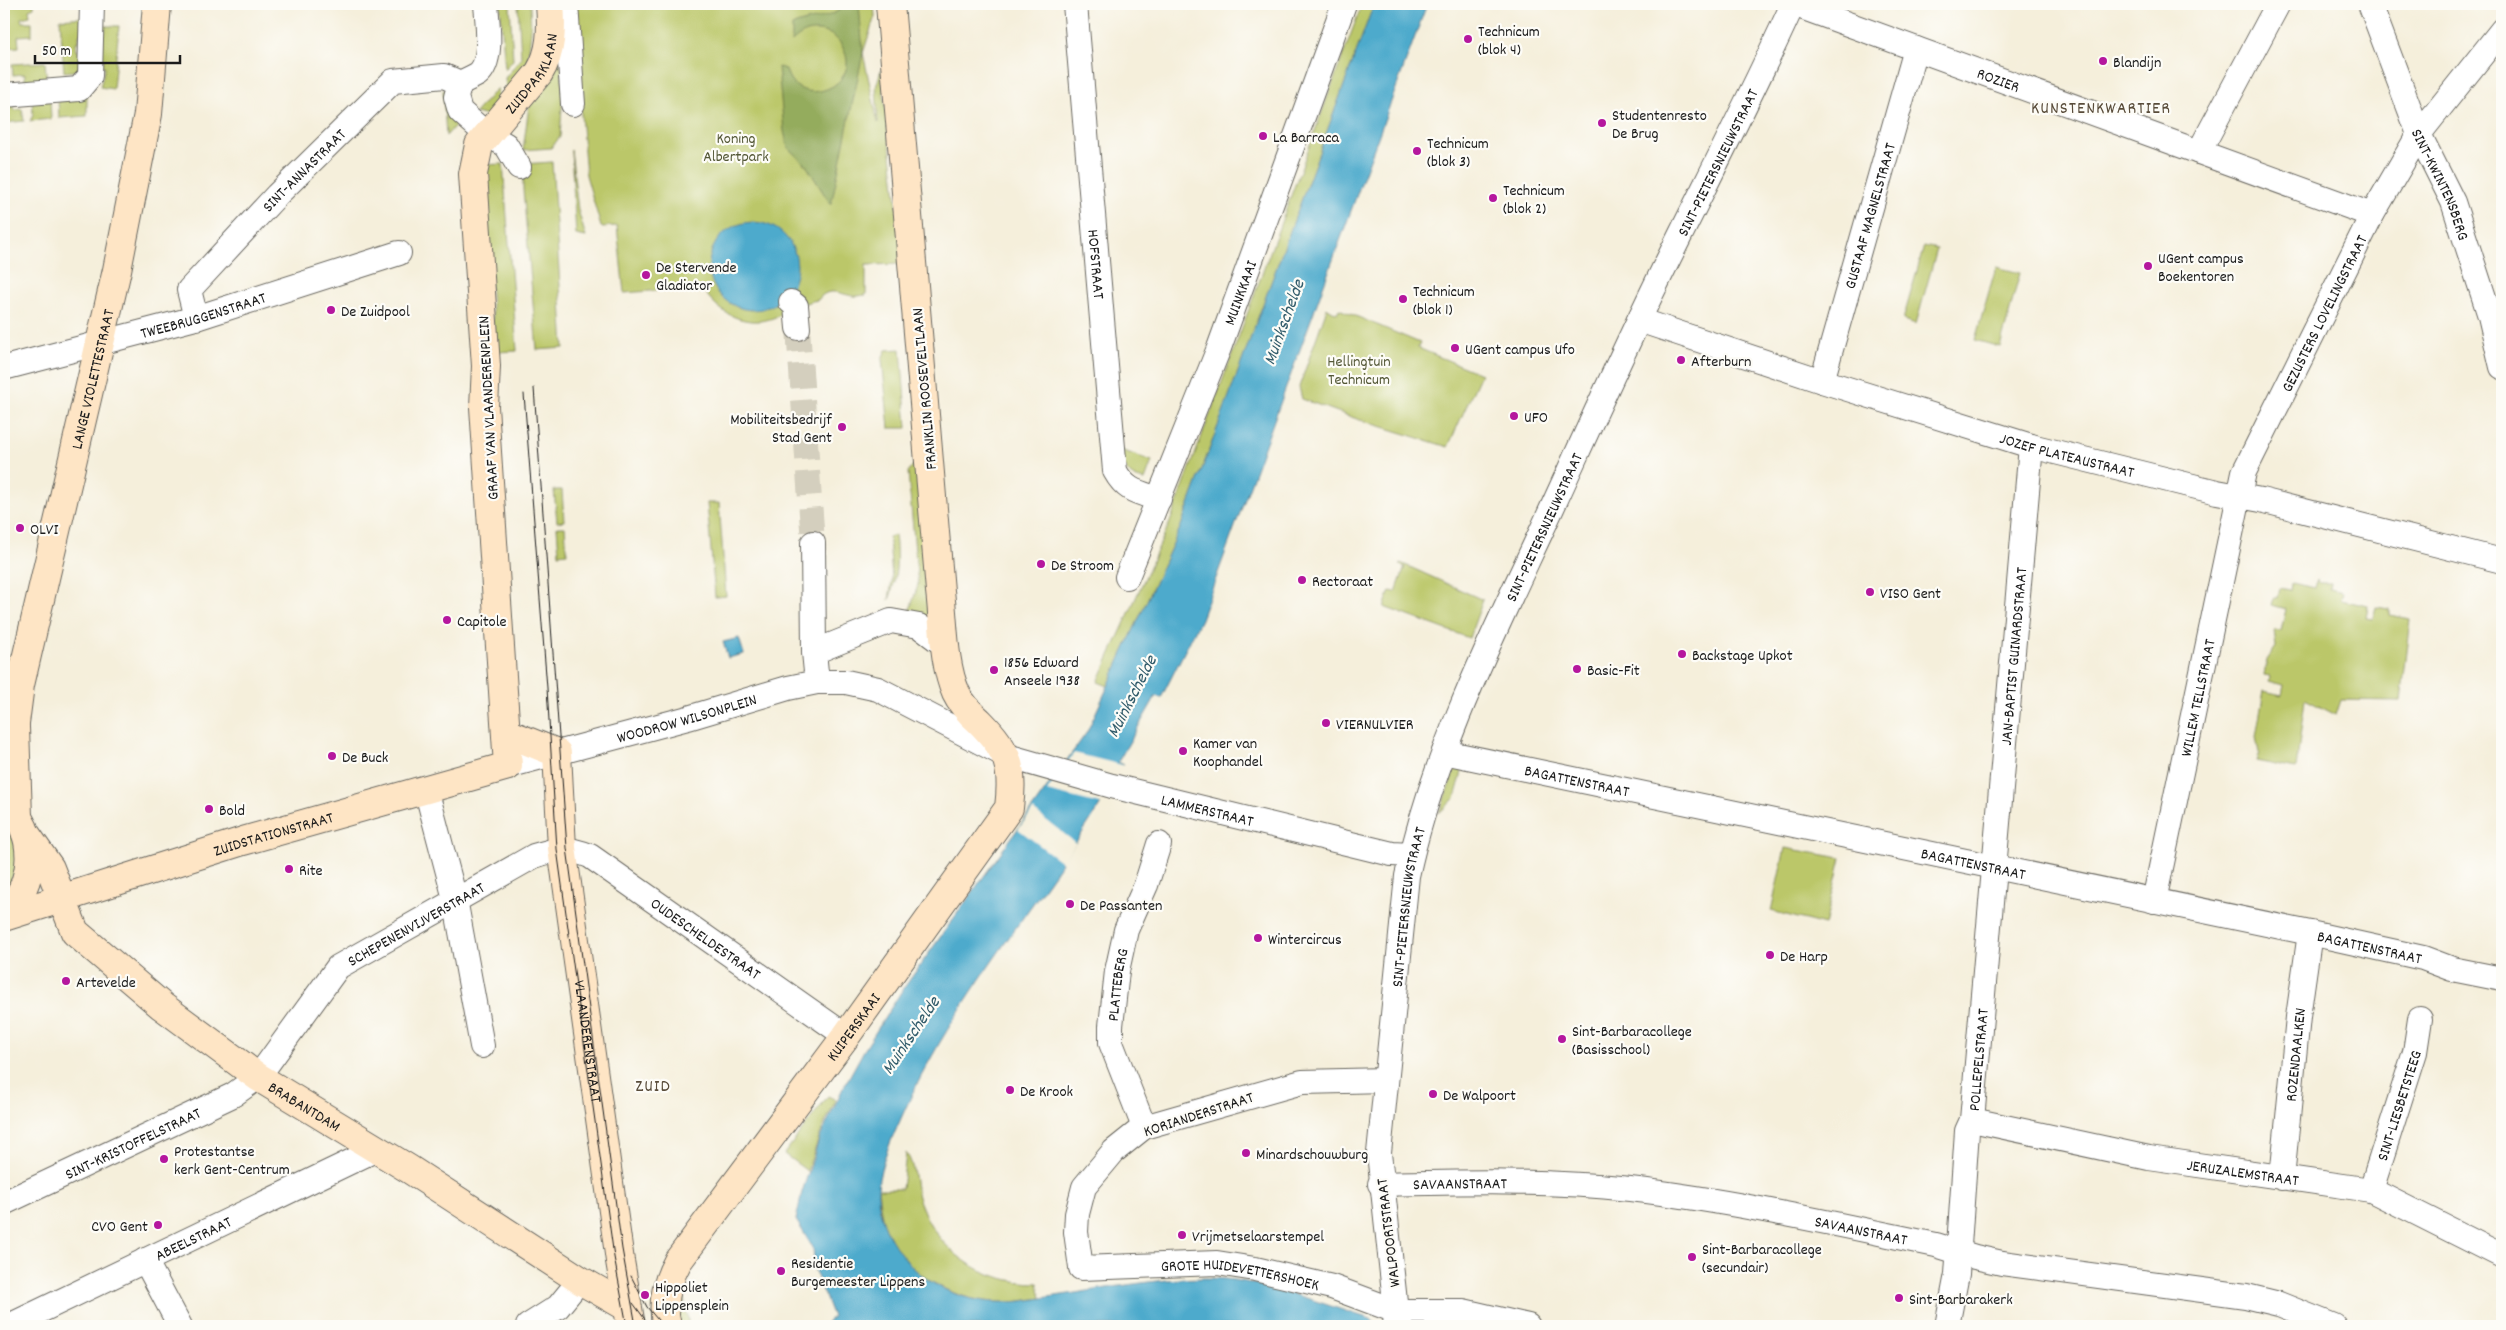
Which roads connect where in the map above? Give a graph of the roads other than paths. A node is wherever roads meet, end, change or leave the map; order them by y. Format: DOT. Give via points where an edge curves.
graph roads {
  1 [pos="92,4"];
  2 [pos="156,4"];
  3 [pos="486,4"];
  4 [pos="550,4"];
  5 [pos="566,4"];
  6 [pos="890,4"];
  7 [pos="1075,4"];
  8 [pos="1344,4"];
  9 [pos="1793,4"];
  10 [pos="2278,4"];
  11 [pos="2370,4"];
  12 [pos="2502,30"];
  13 [pos="1916,49"];
  14 [pos="460,82"];
  15 [pos="4,95"];
  16 [pos="573,104"];
  17 [pos="486,134"];
  18 [pos="2419,134"];
  19 [pos="2199,152"];
  20 [pos="519,167"];
  21 [pos="2372,215"];
  22 [pos="400,253"];
  23 [pos="791,302"];
  24 [pos="196,318"];
  25 [pos="1639,320"];
  26 [pos="798,328"];
  27 [pos="100,343"];
  28 [pos="2502,367"];
  29 [pos="4,368"];
  30 [pos="1822,381"];
  31 [pos="2031,446"];
  32 [pos="2238,496"];
  33 [pos="1159,499"];
  34 [pos="813,543"];
  35 [pos="2502,561"];
  36 [pos="1127,577"];
  37 [pos="947,647"];
  38 [pos="814,652"];
  39 [pos="817,682"];
  40 [pos="15,723"];
  41 [pos="507,733"];
  42 [pos="4,748"];
  43 [pos="1444,752"];
  44 [pos="557,753"];
  45 [pos="1007,756"];
  46 [pos="508,766"];
  47 [pos="426,789"];
  48 [pos="16,817"];
  49 [pos="1159,844"];
  50 [pos="562,848"];
  51 [pos="1412,856"];
  52 [pos="1994,868"];
  53 [pos="62,898"];
  54 [pos="455,900"];
  55 [pos="2154,901"];
  56 [pos="4,916"];
  57 [pos="2310,933"];
  58 [pos="2502,979"];
  59 [pos="2420,1020"];
  60 [pos="846,1036"];
  61 [pos="482,1046"];
  62 [pos="258,1077"];
  63 [pos="1386,1080"];
  64 [pos="1972,1120"];
  65 [pos="1144,1127"];
  66 [pos="377,1149"];
  67 [pos="2282,1178"];
  68 [pos="1380,1184"];
  69 [pos="2371,1190"];
  70 [pos="4,1203"];
  71 [pos="1958,1252"];
  72 [pos="2502,1256"];
  73 [pos="145,1260"];
  74 [pos="1081,1268"];
  75 [pos="580,1280"];
  76 [pos="629,1316"];
  77 [pos="1395,1319"];
  78 [pos="9,1326"];
  79 [pos="180,1326"];
  80 [pos="528,1326"];
  81 [pos="667,1326"];
  82 [pos="1528,1326"];
  83 [pos="1947,1326"];
  84 [pos="2334,1326"];
  1 -- 15 [label="street" via="90,76 80,89"];
  2 -- 27 [label="street, LANGE VIOLETTESTRAAT" via="148,114"];
  3 -- 14 [label="street" via="487,58 480,73"];
  4 -- 17 [label="street, ZUIDPARKLAAN" via="551,36 546,61"];
  5 -- 16 [label="street"];
  6 -- 37 [label="street, FRANKLIN ROOSEVELTLAAN"];
  7 -- 33 [label="street, HOFSTRAAT" via="1115,471 1123,484 1135,492"];
  8 -- 33 [label="street, MUINKKAAI" via="1219,348"];
  9 -- 13 [label="street, ROZIER"];
  9 -- 25 [label="street, SINT-PIETERSNIEUWSTRAAT"];
  10 -- 19 [label="street"];
  11 -- 18 [label="street, SINT-KWINTENSBERG"];
  12 -- 18 [label="street, GEZUSTERS LOVELINGSTRAAT"];
  13 -- 19 [label="street, ROZIER"];
  13 -- 30 [label="street, GUSTAAF MAGNELSTRAAT"];
  14 -- 17 [label="street" via="456,97 460,111"];
  14 -- 24 [label="street, SINT-ANNASTRAAT" via="444,76 393,81 277,195 189,290"];
  17 -- 20 [label="street" via="506,145"];
  17 -- 41 [label="street, GRAAF VAN VLAANDERENPLEIN" via="479,145 473,174 486,366 484,407"];
  18 -- 21 [label="street, GEZUSTERS LOVELINGSTRAAT"];
  18 -- 28 [label="street, SINT-KWINTENSBERG" via="2457,214 2490,316"];
  19 -- 21 [label="street, ROZIER"];
  21 -- 32 [label="street, GEZUSTERS LOVELINGSTRAAT" via="2244,472"];
  22 -- 24 [label="street, TWEEBRUGGENSTRAAT"];
  23 -- 26 [label="street" via="796,306"];
  24 -- 27 [label="street, TWEEBRUGGENSTRAAT"];
  25 -- 30 [label="street, JOZEF PLATEAUSTRAAT"];
  25 -- 43 [label="street, SINT-PIETERSNIEUWSTRAAT" via="1484,654"];
  27 -- 29 [label="street, TWEEBRUGGENSTRAAT"];
  27 -- 40 [label="street, LANGE VIOLETTESTRAAT" via="20,685"];
  30 -- 31 [label="street, JOZEF PLATEAUSTRAAT"];
  31 -- 32 [label="street, JOZEF PLATEAUSTRAAT"];
  31 -- 52 [label="street, JAN-BAPTIST GUINARDSTRAAT"];
  32 -- 35 [label="street, JOZEF PLATEAUSTRAAT"];
  32 -- 55 [label="street, WILLEM TELLSTRAAT"];
  33 -- 36 [label="street, MUINKKAAI"];
  34 -- 38 [label="street"];
  37 -- 38 [label="street" via="919,626 891,621"];
  37 -- 45 [label="street, FRANKLIN ROOSEVELTLAAN" via="950,678 957,695"];
  38 -- 39 [label="street"];
  39 -- 44 [label="street, WOODROW WILSONPLEIN"];
  39 -- 45 [label="street, WOODROW WILSONPLEIN" via="846,682 878,689"];
  40 -- 42 [label="street, LANGE VIOLETTESTRAAT"];
  40 -- 48 [label="street"];
  41 -- 44 [label="street"];
  41 -- 46 [label="street, GRAAF VAN VLAANDERENPLEIN"];
  43 -- 51 [label="street, SINT-PIETERSNIEUWSTRAAT"];
  43 -- 52 [label="street, BAGATTENSTRAAT"];
  44 -- 46 [label="street, ZUIDSTATIONSTRAAT"];
  44 -- 50 [label="street, VLAANDERENSTRAAT"];
  45 -- 51 [label="street, LAMMERSTRAAT" via="1115,786 1392,854"];
  45 -- 60 [label="street, KUIPERSKAAI" via="1013,780 1009,808"];
  46 -- 47 [label="street, ZUIDSTATIONSTRAAT"];
  47 -- 53 [label="street, ZUIDSTATIONSTRAAT" via="243,841"];
  47 -- 54 [label="street"];
  48 -- 53 [label="street" via="50,868"];
  48 -- 56 [label="street" via="30,852 30,873 23,891"];
  49 -- 65 [label="street, PLATTEBERG" via="1146,885 1126,930 1117,971 1111,1026 1111,1043"];
  50 -- 54 [label="street, SCHEPENENVIJVERSTRAAT" via="534,856"];
  50 -- 60 [label="street, OUDESCHELDESTRAAT" via="590,856"];
  50 -- 76 [label="street, VLAANDERENSTRAAT"];
  51 -- 63 [label="street, SINT-PIETERSNIEUWSTRAAT" via="1407,876"];
  52 -- 55 [label="street, BAGATTENSTRAAT"];
  52 -- 64 [label="street, POLLEPELSTRAAT"];
  53 -- 56 [label="street, ZUIDSTATIONSTRAAT"];
  53 -- 62 [label="street, BRABANTDAM" via="75,932 162,1006"];
  54 -- 61 [label="street"];
  54 -- 62 [label="street, SCHEPENENVIJVERSTRAAT" via="338,967"];
  55 -- 57 [label="street, BAGATTENSTRAAT"];
  57 -- 58 [label="street, BAGATTENSTRAAT"];
  57 -- 67 [label="street, ROZENDAALKEN"];
  59 -- 69 [label="street, SINT-LIESBETSTEEG" via="2415,1052"];
  60 -- 81 [label="street, KUIPERSKAAI" via="678,1261 667,1288"];
  62 -- 66 [label="street, BRABANTDAM"];
  62 -- 70 [label="street, SINT-KRISTOFFELSTRAAT" via="233,1094"];
  63 -- 65 [label="street, KORIANDERSTRAAT" via="1302,1082"];
  63 -- 68 [label="street, WALPOORTSTRAAT" via="1379,1153"];
  64 -- 67 [label="street, JERUZALEMSTRAAT" via="2149,1158"];
  64 -- 71 [label="street, POLLEPELSTRAAT" via="1967,1131"];
  65 -- 74 [label="street, KORIANDERSTRAAT" via="1114,1151 1084,1187 1076,1214"];
  66 -- 73 [label="street, ABEELSTRAAT"];
  66 -- 75 [label="street, BRABANTDAM"];
  67 -- 69 [label="street, JERUZALEMSTRAAT"];
  68 -- 71 [label="street, SAVAANSTRAAT" via="1482,1182 1628,1189 1718,1201"];
  68 -- 77 [label="street, WALPOORTSTRAAT"];
  69 -- 72 [label="street, JERUZALEMSTRAAT"];
  71 -- 83 [label="street, POLLEPELSTRAAT" via="1958,1274"];
  71 -- 84 [label="street, SAVAANSTRAAT" via="2002,1263 2246,1296 2279,1304"];
  73 -- 78 [label="street, ABEELSTRAAT"];
  73 -- 79 [label="street"];
  74 -- 77 [label="street, GROTE HUIDEVETTERSHOEK" via="1188,1263 1233,1265 1332,1287"];
  75 -- 76 [label="street"];
  75 -- 80 [label="street" via="558,1308"];
  77 -- 82 [label="street, GROTE HUIDEVETTERSHOEK" via="1463,1312"];
}
